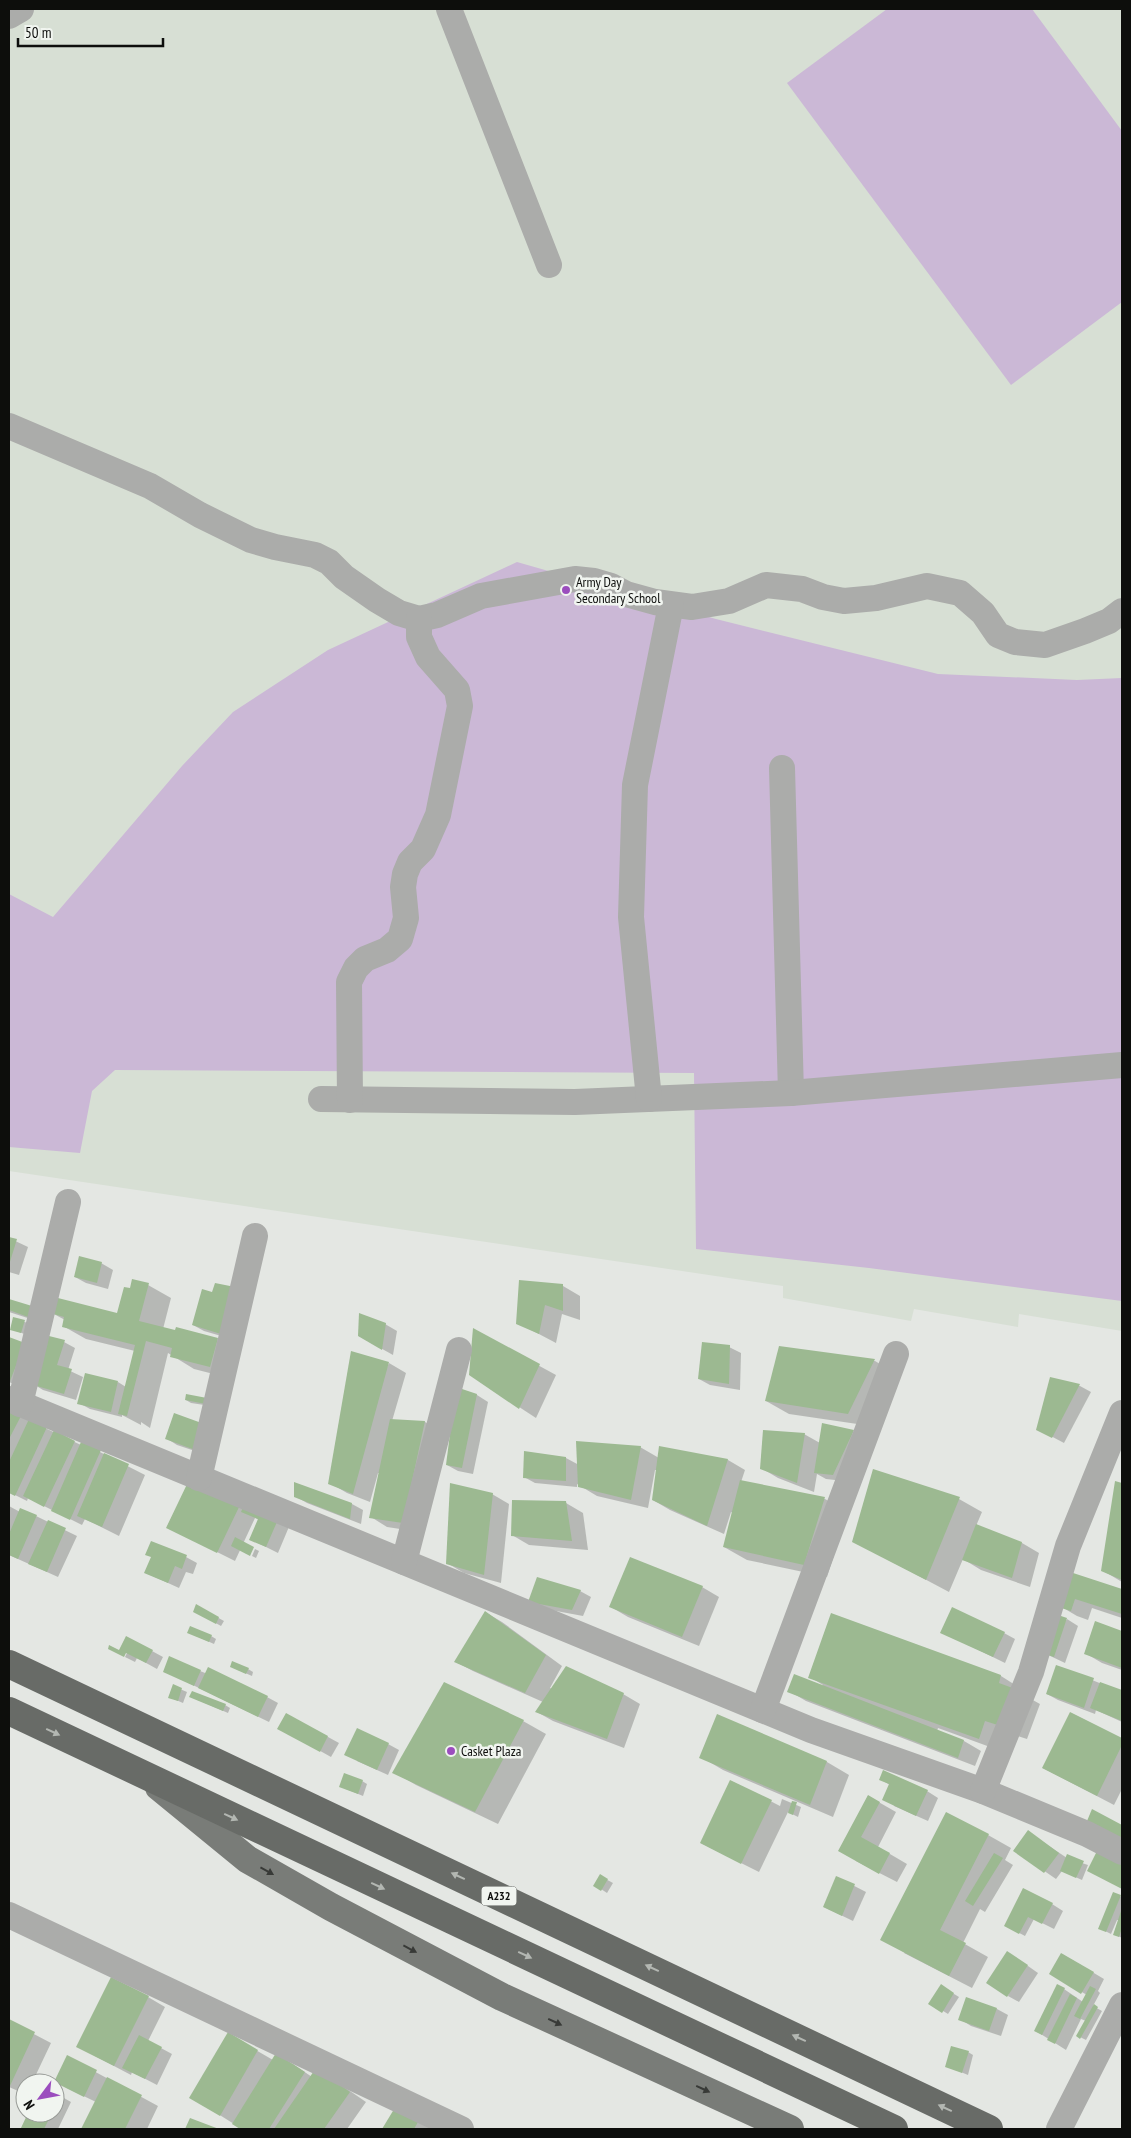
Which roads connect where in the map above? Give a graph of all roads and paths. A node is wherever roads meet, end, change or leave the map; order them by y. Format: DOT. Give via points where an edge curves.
graph roads {
  1 [pos="21,9"];
  2 [pos="449,9"];
  3 [pos="9,16"];
  4 [pos="549,266"];
  5 [pos="9,426"];
  6 [pos="670,605"];
  7 [pos="1122,611"];
  8 [pos="419,619"];
  9 [pos="782,768"];
  10 [pos="1122,1065"];
  11 [pos="792,1093"];
  12 [pos="649,1099"];
  13 [pos="321,1100"];
  14 [pos="350,1100"];
  15 [pos="68,1202"];
  16 [pos="255,1236"];
  17 [pos="459,1350"];
  18 [pos="896,1354"];
  19 [pos="15,1401"];
  20 [pos="1122,1413"];
  21 [pos="199,1478"];
  22 [pos="404,1562"];
  23 [pos="9,1664"];
  24 [pos="763,1710"];
  25 [pos="9,1712"];
  26 [pos="146,1777"];
  27 [pos="983,1791"];
  28 [pos="1122,1852"];
  29 [pos="9,1915"];
  30 [pos="1122,2005"];
  31 [pos="461,2129"];
  32 [pos="790,2129"];
  33 [pos="894,2129"];
  34 [pos="989,2129"];
  35 [pos="1059,2129"];
  1 -- 3 [label="street"];
  2 -- 4 [label="street"];
  5 -- 8 [label="street" via="150,486 251,540 315,555 329,562 377,600 399,613"];
  6 -- 7 [label="street" via="717,604 766,585 794,588 844,601 876,598 927,586 960,593 983,613 998,635 1015,642 1045,645 1109,621"];
  6 -- 8 [label="street" via="626,594 594,581 575,579 481,596 437,615"];
  6 -- 12 [label="street" via="635,785 631,917"];
  8 -- 14 [label="street" via="419,637 428,657 457,690 460,706 438,815 423,849 410,862 405,874 406,918 400,940 388,950 365,959 349,982"];
  9 -- 11 [label="street"];
  10 -- 11 [label="street"];
  11 -- 12 [label="street"];
  12 -- 14 [label="street" via="575,1102"];
  13 -- 14 [label="street"];
  15 -- 19 [label="street"];
  16 -- 21 [label="street"];
  17 -- 22 [label="street"];
  18 -- 24 [label="street"];
  19 -- 21 [label="street"];
  20 -- 27 [label="street" via="1068,1546 1031,1672"];
  21 -- 22 [label="street"];
  22 -- 24 [label="street"];
  34 -- 23 [label="highway, A232, one-way"];
  24 -- 27 [label="street"];
  25 -- 26 [label="highway, one-way"];
  26 -- 32 [label="main road, one-way" via="247,1859 331,1907 502,1997"];
  26 -- 33 [label="highway, one-way"];
  27 -- 28 [label="street"];
  29 -- 31 [label="street"];
  30 -- 35 [label="street"];
}
